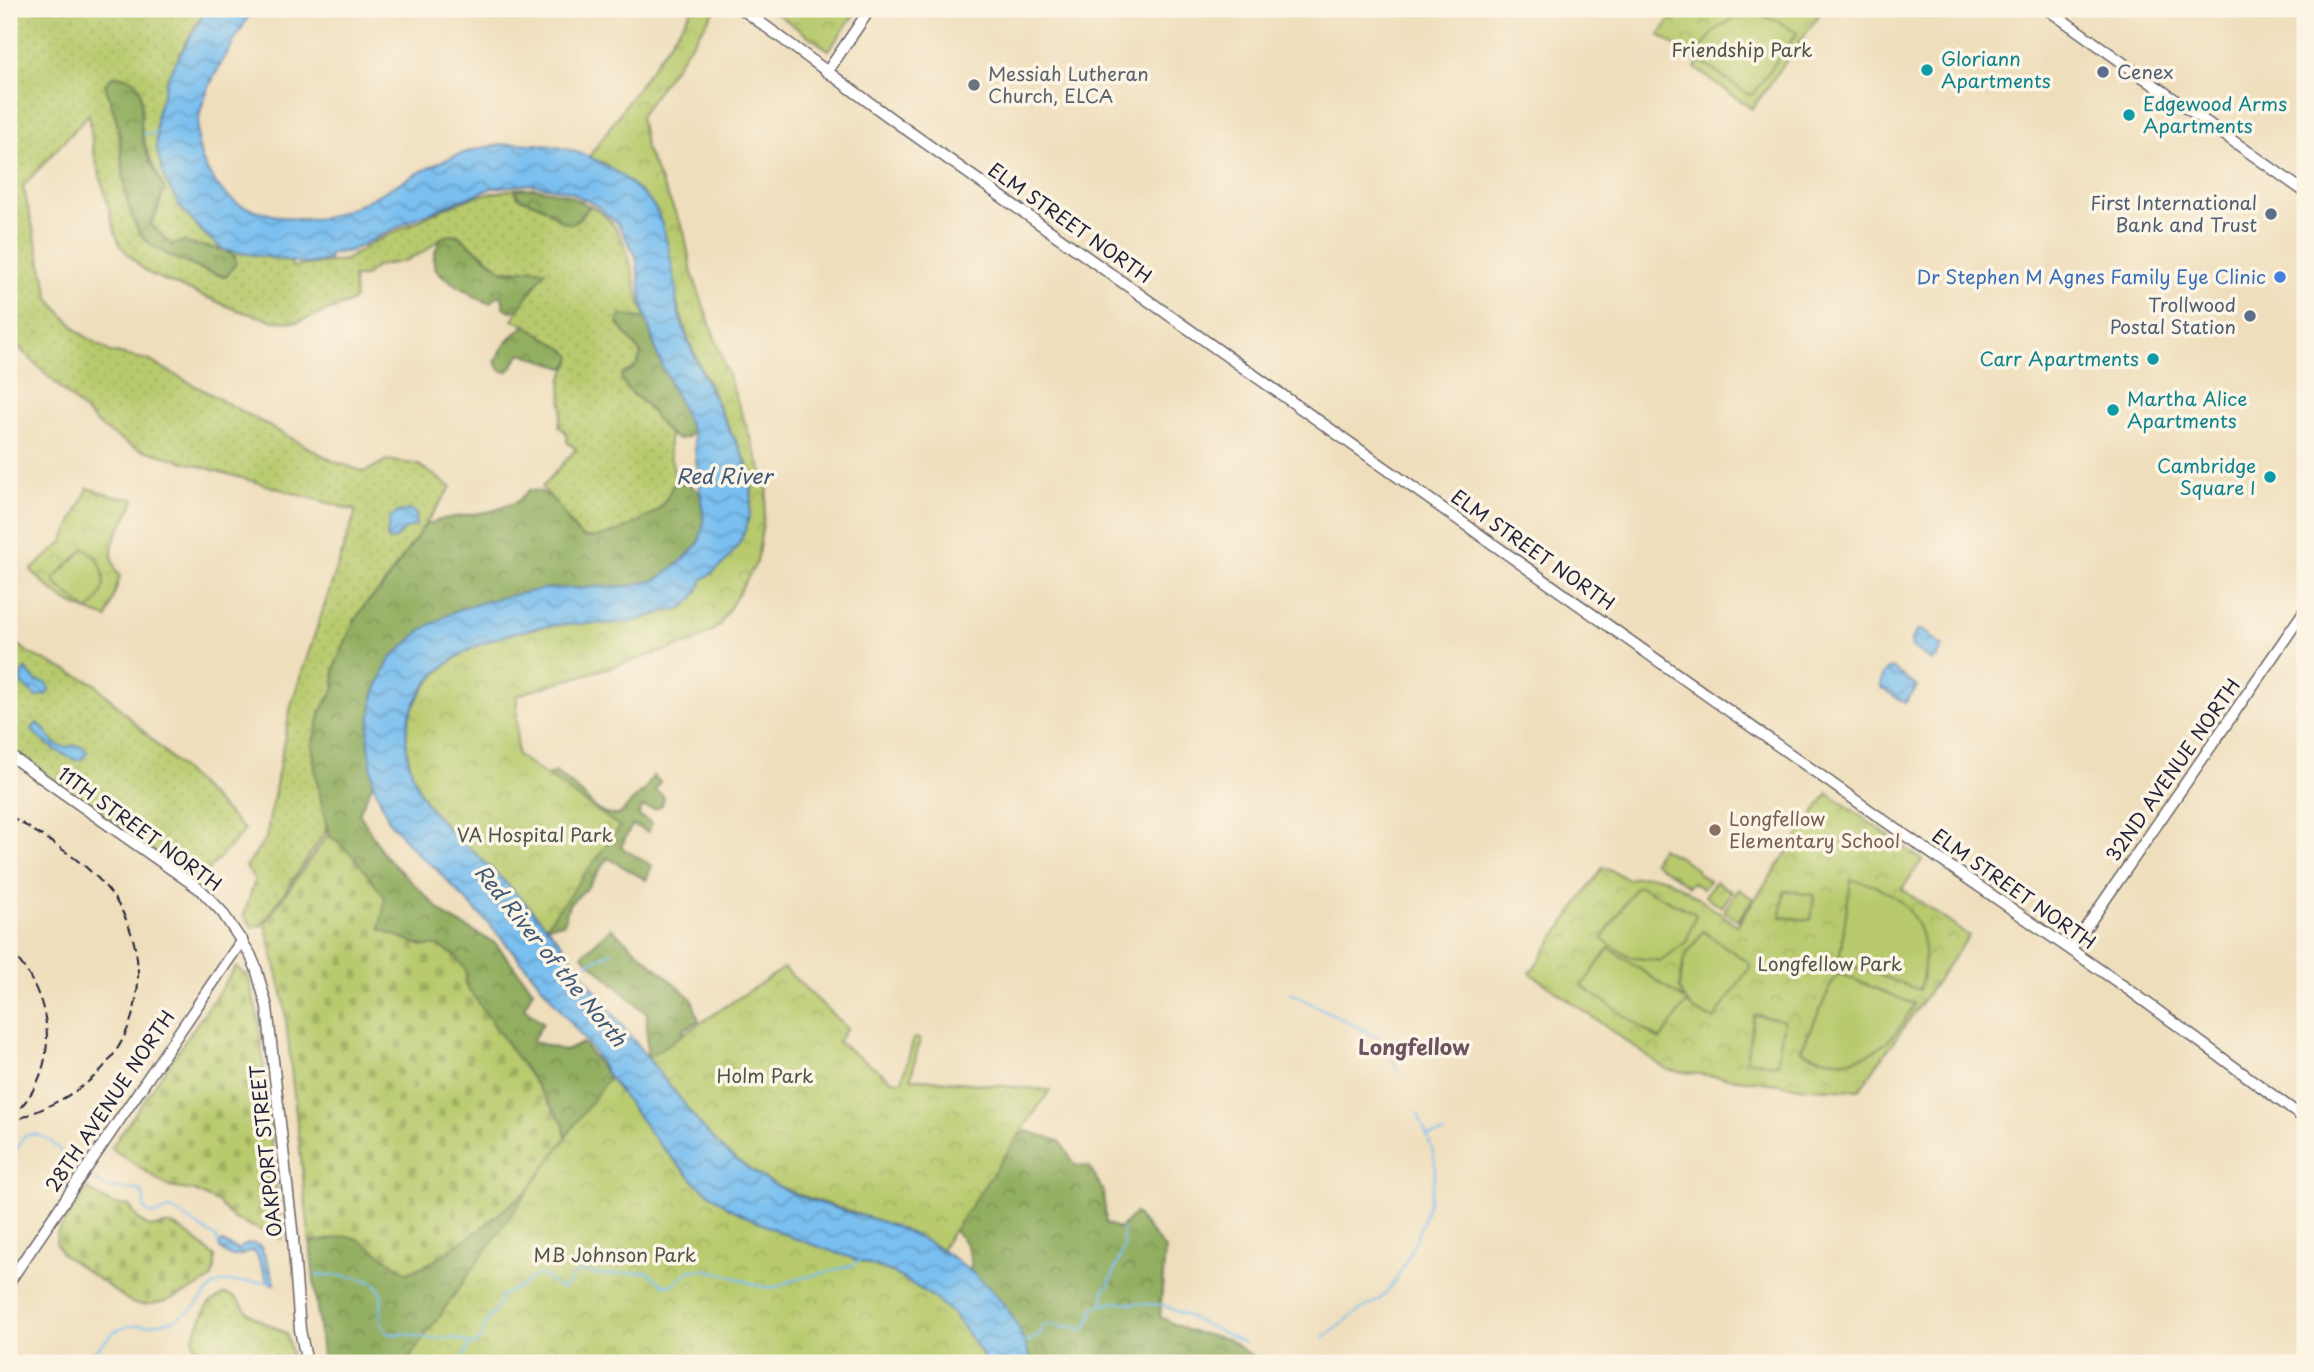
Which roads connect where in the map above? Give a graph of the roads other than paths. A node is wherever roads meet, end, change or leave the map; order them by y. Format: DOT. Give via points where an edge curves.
graph roads {
  1 [pos="741,9"];
  2 [pos="870,9"];
  3 [pos="2047,9"];
  4 [pos="827,72"];
  5 [pos="2305,192"];
  6 [pos="2305,610"];
  7 [pos="9,755"];
  8 [pos="242,940"];
  9 [pos="2071,949"];
  10 [pos="2305,1119"];
  11 [pos="9,1282"];
  12 [pos="307,1363"];
  1 -- 4 [label="street, ELM STREET NORTH"];
  2 -- 4 [label="street"];
  3 -- 5 [label="street"];
  4 -- 9 [label="street, ELM STREET NORTH"];
  6 -- 9 [label="street, 32ND AVENUE NORTH"];
  7 -- 8 [label="street, 11TH STREET NORTH" via="201,890"];
  8 -- 11 [label="street, 28TH AVENUE NORTH"];
  8 -- 12 [label="street, OAKPORT STREET" via="268,1007"];
  9 -- 10 [label="street, ELM STREET NORTH"];
}
